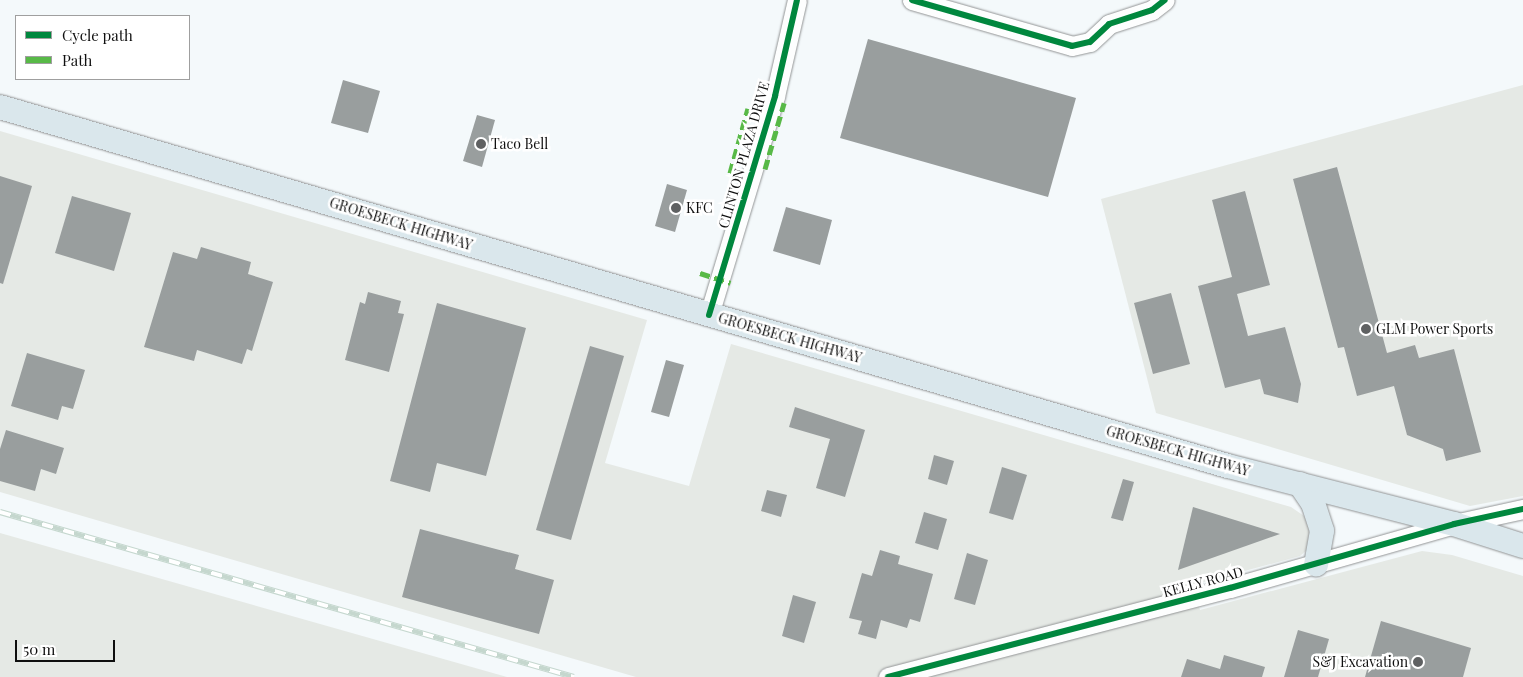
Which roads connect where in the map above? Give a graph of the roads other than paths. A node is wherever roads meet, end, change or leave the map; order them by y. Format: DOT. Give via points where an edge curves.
graph roads {
  1 [pos="797,0"];
  2 [pos="912,0"];
  3 [pos="1164,0"];
  4 [pos="0,107"];
  5 [pos="709,315"];
  6 [pos="1300,484"];
  7 [pos="1523,509"];
  8 [pos="1454,524"];
  9 [pos="1523,546"];
  10 [pos="1316,564"];
  11 [pos="888,677"];
  1 -- 5 [label="street, CLINTON PLAZA DRIVE" via="775,96"];
  2 -- 3 [label="street" via="1072,46 1090,42 1109,24 1152,10"];
  4 -- 5 [label="main road, GROESBECK HIGHWAY"];
  5 -- 6 [label="main road, GROESBECK HIGHWAY"];
  6 -- 8 [label="main road, GROESBECK HIGHWAY"];
  6 -- 10 [label="main road" via="1313,503 1322,530"];
  7 -- 8 [label="street, KELLY ROAD"];
  8 -- 9 [label="main road, GROESBECK HIGHWAY"];
  8 -- 10 [label="street, KELLY ROAD"];
  10 -- 11 [label="street, KELLY ROAD"];
}
